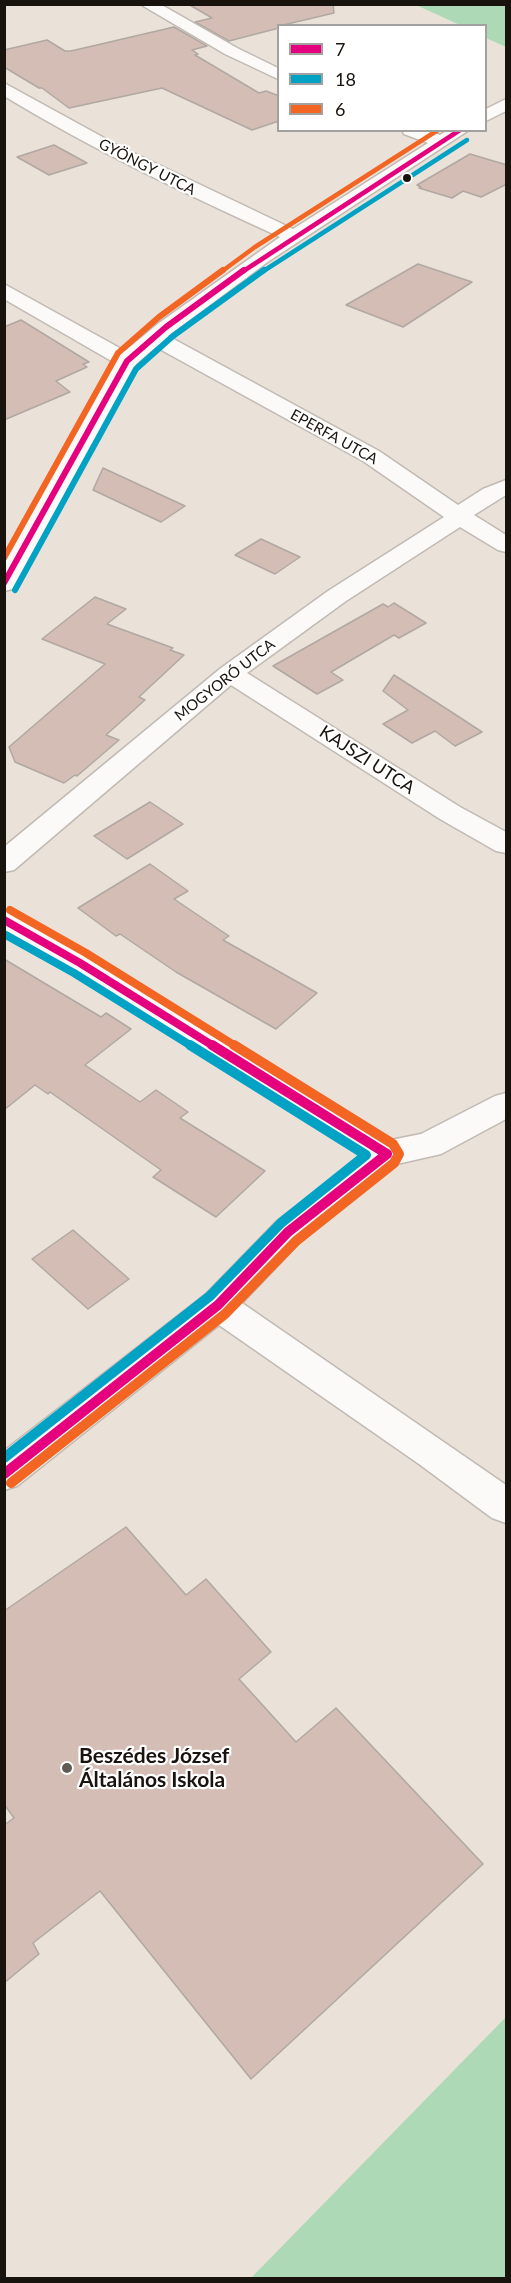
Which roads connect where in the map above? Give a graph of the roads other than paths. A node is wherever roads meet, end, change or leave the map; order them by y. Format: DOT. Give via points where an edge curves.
graph roads {
  1 [pos="148,4"];
  2 [pos="277,73"];
  3 [pos="4,88"];
  4 [pos="507,104"];
  5 [pos="487,115"];
  6 [pos="415,132"];
  7 [pos="458,132"];
  8 [pos="441,142"];
  9 [pos="295,237"];
  10 [pos="4,290"];
  11 [pos="156,338"];
  12 [pos="127,361"];
  13 [pos="507,487"];
  14 [pos="459,516"];
  15 [pos="4,530"];
  16 [pos="27,543"];
  17 [pos="507,545"];
  18 [pos="4,584"];
  19 [pos="230,673"];
  20 [pos="506,844"];
  21 [pos="4,863"];
  22 [pos="4,920"];
  23 [pos="507,1105"];
  24 [pos="387,1154"];
  25 [pos="218,1305"];
  26 [pos="4,1474"];
  27 [pos="507,1506"];
  1 -- 2 [label="street"];
  3 -- 9 [label="street, GYÖNGY UTCA" via="153,171"];
  4 -- 5 [label="street"];
  6 -- 8 [label="street"];
  7 -- 8 [label="street"];
  8 -- 9 [label="street"];
  9 -- 11 [label="street" via="262,257"];
  10 -- 12 [label="street"];
  11 -- 12 [label="street"];
  11 -- 14 [label="street, EPERFA UTCA" via="371,456"];
  12 -- 16 [label="street"];
  13 -- 14 [label="street, MOGYORÓ UTCA"];
  14 -- 17 [label="street, EPERFA UTCA"];
  14 -- 19 [label="street, MOGYORÓ UTCA" via="337,596"];
  15 -- 16 [label="street"];
  16 -- 18 [label="street"];
  19 -- 20 [label="street, KAJSZI UTCA" via="450,813"];
  19 -- 21 [label="street, MOGYORÓ UTCA"];
  22 -- 24 [label="street"];
  23 -- 24 [label="street" via="429,1145"];
  24 -- 25 [label="street" via="288,1232"];
  25 -- 26 [label="street"];
  25 -- 27 [label="street"];
}
